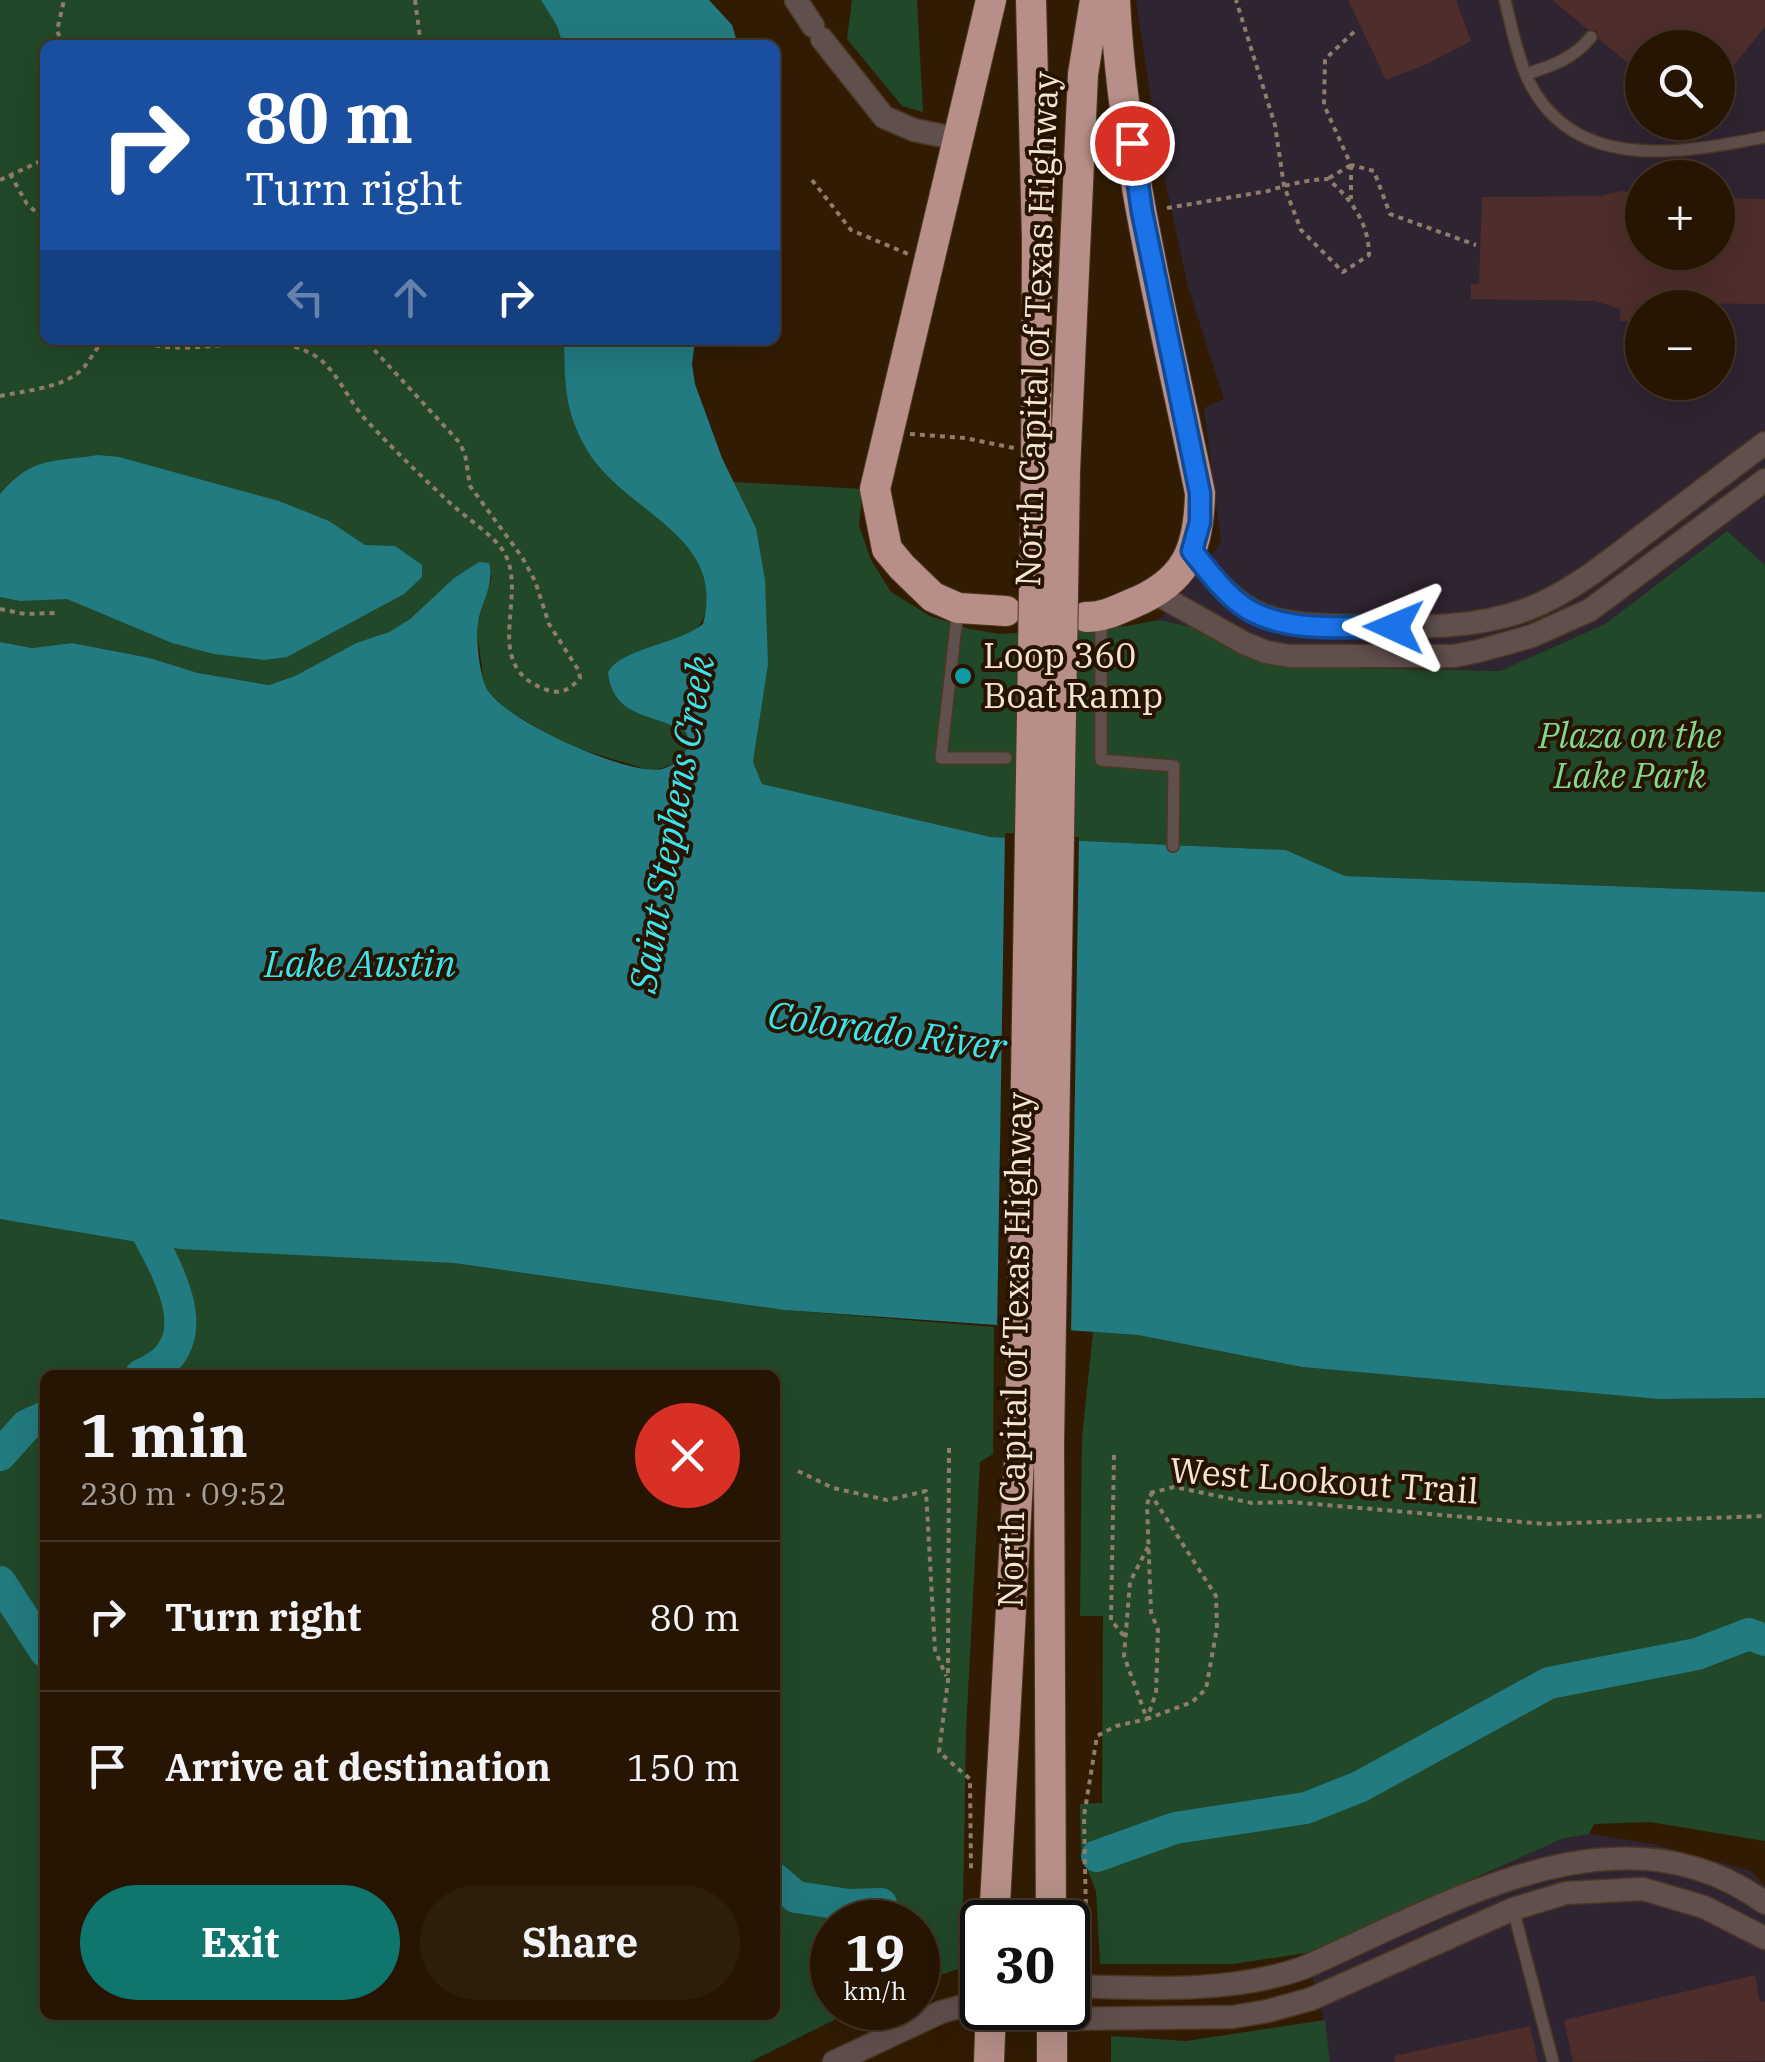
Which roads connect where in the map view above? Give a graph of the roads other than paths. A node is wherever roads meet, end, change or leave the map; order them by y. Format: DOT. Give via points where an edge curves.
graph roads {
  1 [pos="796,0"];
  2 [pos="991,0"];
  3 [pos="1031,0"];
  4 [pos="1095,0"];
  5 [pos="1115,0"];
  6 [pos="1505,0"];
  7 [pos="1591,37"];
  8 [pos="1526,74"];
  9 [pos="1765,137"];
  10 [pos="958,140"];
  11 [pos="1765,443"];
  12 [pos="1046,467"];
  13 [pos="1765,480"];
  14 [pos="1192,551"];
  15 [pos="1156,594"];
  16 [pos="958,608"];
  17 [pos="1006,611"];
  18 [pos="1094,617"];
  19 [pos="1006,758"];
  20 [pos="1173,846"];
  21 [pos="1034,1443"];
  22 [pos="1502,1881"];
  23 [pos="996,1900"];
  24 [pos="1050,1900"];
  25 [pos="1765,1903"];
  26 [pos="1513,1909"];
  27 [pos="1765,1938"];
  28 [pos="1090,1986"];
  29 [pos="960,2006"];
  30 [pos="1090,2014"];
  31 [pos="990,2030"];
  32 [pos="1052,2030"];
  33 [pos="834,2062"];
  34 [pos="990,2062"];
  35 [pos="1052,2062"];
  36 [pos="1554,2062"];
  1 -- 10 [label="street" via="884,117"];
  2 -- 10 [label="highway"];
  3 -- 12 [label="highway, North Capital of Texas Highway"];
  4 -- 12 [label="highway, North Capital of Texas Highway"];
  5 -- 14 [label="highway" via="1142,212 1200,493"];
  6 -- 8 [label="lane"];
  7 -- 8 [label="lane" via="1560,63"];
  8 -- 9 [label="lane" via="1557,118 1598,145 1678,150"];
  10 -- 16 [label="highway" via="875,489 888,549 933,597"];
  11 -- 14 [label="street" via="1565,590 1529,609 1479,622 1432,628 1267,619 1234,599"];
  12 -- 21 [label="highway, North Capital of Texas Highway, bridge"];
  13 -- 15 [label="street" via="1590,610 1532,636 1454,656 1266,652"];
  14 -- 15 [label="highway"];
  15 -- 18 [label="highway"];
  16 -- 17 [label="highway"];
  16 -- 19 [label="lane" via="941,758"];
  18 -- 20 [label="lane" via="1101,760 1174,766"];
  21 -- 23 [label="highway, North Capital of Texas Highway"];
  21 -- 24 [label="highway, North Capital of Texas Highway"];
  22 -- 25 [label="street" via="1562,1862 1614,1857 1709,1873"];
  22 -- 26 [label="street"];
  22 -- 28 [label="street" via="1270,1980"];
  26 -- 27 [label="street" via="1566,1893 1644,1890 1704,1907"];
  26 -- 30 [label="street" via="1268,2011 1234,2017"];
  26 -- 36 [label="lane"];
  29 -- 33 [label="street"];
  31 -- 34 [label="highway"];
  32 -- 35 [label="highway"];
}
